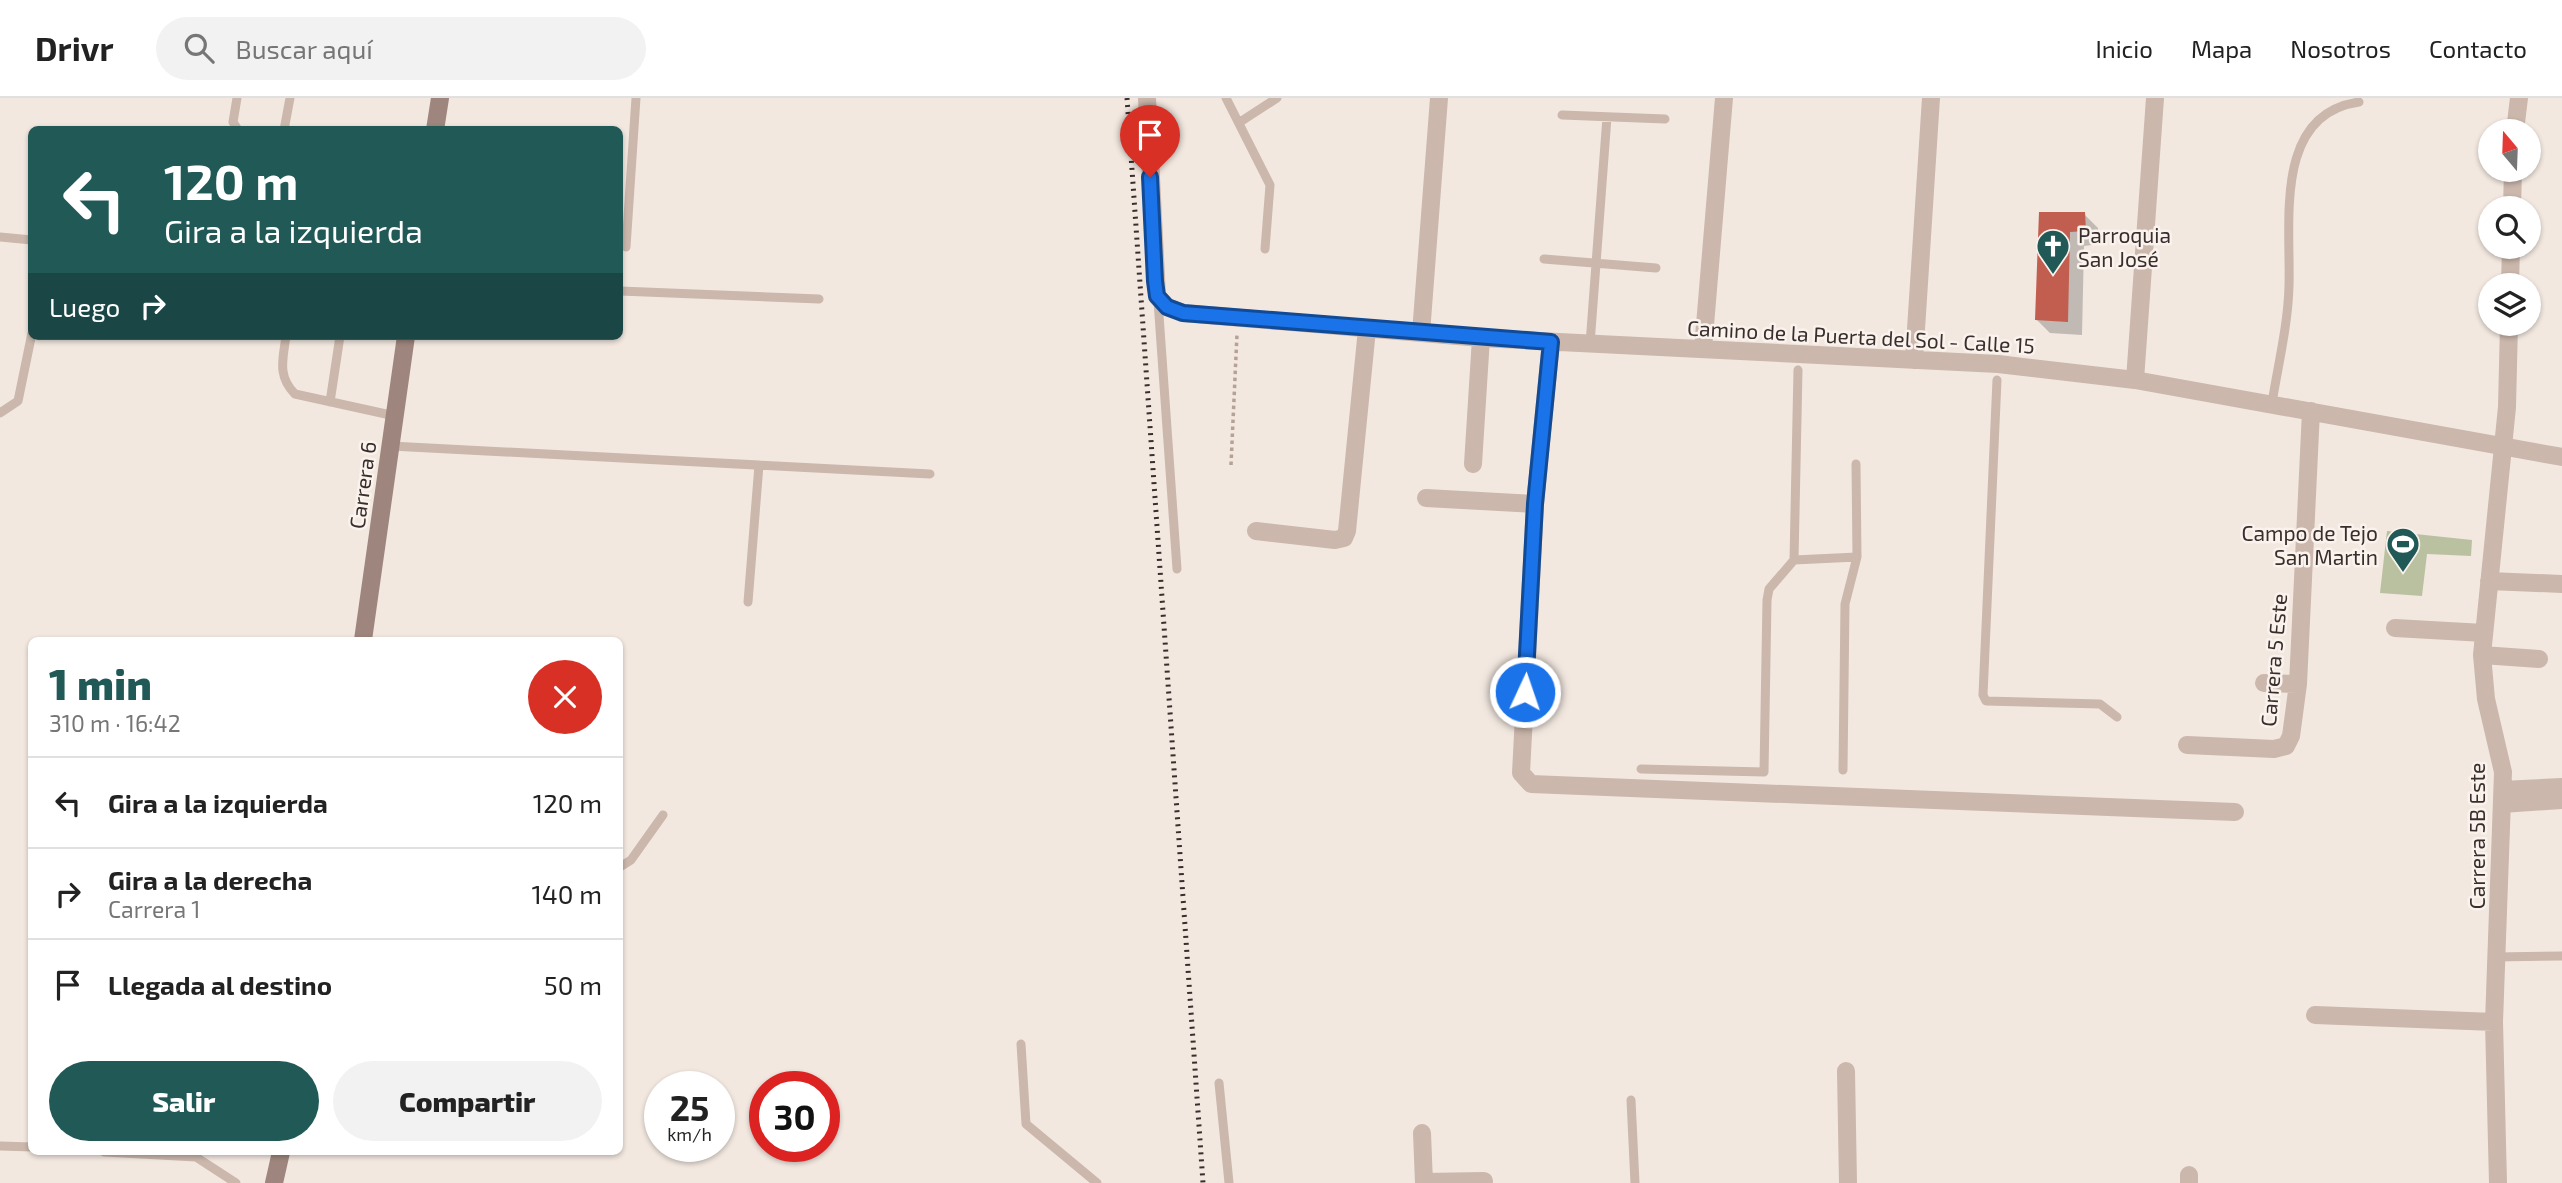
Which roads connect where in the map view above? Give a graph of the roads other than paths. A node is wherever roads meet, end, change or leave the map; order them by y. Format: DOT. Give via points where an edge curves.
graph roads {
  1 [pos="237,98"];
  2 [pos="290,98"];
  3 [pos="440,98"];
  4 [pos="636,98"];
  5 [pos="1147,98"];
  6 [pos="1226,98"];
  7 [pos="1277,98"];
  8 [pos="1439,98"];
  9 [pos="1724,98"];
  10 [pos="1931,98"];
  11 [pos="2155,98"];
  12 [pos="2519,98"];
  13 [pos="2359,102"];
  14 [pos="1562,115"];
  15 [pos="1607,117"];
  16 [pos="1665,119"];
  17 [pos="2516,119"];
  18 [pos="1240,122"];
  19 [pos="236,126"];
  20 [pos="285,126"];
  21 [pos="436,126"];
  22 [pos="0,237"];
  23 [pos="28,240"];
  24 [pos="626,247"];
  25 [pos="1265,249"];
  26 [pos="1544,259"];
  27 [pos="1596,265"];
  28 [pos="1656,268"];
  29 [pos="623,291"];
  30 [pos="1157,296"];
  31 [pos="818,299"];
  32 [pos="1367,329"];
  33 [pos="1421,333"];
  34 [pos="2508,336"];
  35 [pos="1482,338"];
  36 [pos="31,340"];
  37 [pos="285,340"];
  38 [pos="339,340"];
  39 [pos="405,340"];
  40 [pos="1551,342"];
  41 [pos="1590,345"];
  42 [pos="1703,349"];
  43 [pos="1914,360"];
  44 [pos="1798,363"];
  45 [pos="1997,372"];
  46 [pos="2135,380"];
  47 [pos="330,402"];
  48 [pos="2272,403"];
  49 [pos="2311,411"];
  50 [pos="0,412"];
  51 [pos="395,416"];
  52 [pos="391,446"];
  53 [pos="2503,448"];
  54 [pos="2562,457"];
  55 [pos="1473,464"];
  56 [pos="1856,464"];
  57 [pos="759,465"];
  58 [pos="930,474"];
  59 [pos="1426,498"];
  60 [pos="1535,504"];
  61 [pos="1256,531"];
  62 [pos="1857,557"];
  63 [pos="1794,560"];
  64 [pos="1177,569"];
  65 [pos="2489,581"];
  66 [pos="2562,584"];
  67 [pos="748,602"];
  68 [pos="2395,628"];
  69 [pos="2484,633"];
  70 [pos="363,637"];
  71 [pos="2482,656"];
  72 [pos="2539,659"];
  73 [pos="2264,683"];
  74 [pos="2298,684"];
  75 [pos="2117,717"];
  76 [pos="2187,745"];
  77 [pos="1641,769"];
  78 [pos="1843,770"];
  79 [pos="2562,787"];
  80 [pos="2502,797"];
  81 [pos="2562,800"];
  82 [pos="2235,812"];
  83 [pos="663,815"];
  84 [pos="623,865"];
  85 [pos="2562,956"];
  86 [pos="2496,957"];
  87 [pos="2315,1015"];
  88 [pos="2494,1022"];
  89 [pos="1021,1044"];
  90 [pos="1846,1071"];
  91 [pos="1219,1083"];
  92 [pos="1631,1100"];
  93 [pos="1422,1133"];
  94 [pos="0,1146"];
  95 [pos="28,1147"];
  96 [pos="159,1155"];
  97 [pos="280,1155"];
  98 [pos="1484,1181"];
  99 [pos="236,1183"];
  100 [pos="274,1183"];
  101 [pos="1097,1183"];
  102 [pos="1228,1183"];
  103 [pos="1424,1183"];
  104 [pos="1635,1183"];
  105 [pos="1847,1183"];
  106 [pos="2498,1183"];
  1 -- 19 [label="lane"];
  2 -- 20 [label="lane"];
  3 -- 21 [label="main road"];
  4 -- 24 [label="lane"];
  5 -- 30 [label="street"];
  6 -- 18 [label="lane"];
  7 -- 18 [label="lane"];
  8 -- 33 [label="street"];
  9 -- 42 [label="street"];
  10 -- 43 [label="street"];
  11 -- 46 [label="street"];
  12 -- 17 [label="street"];
  13 -- 48 [label="lane" via="2339,104 2317,120 2296,159 2288,225 2289,288"];
  14 -- 15 [label="lane"];
  15 -- 16 [label="lane"];
  15 -- 27 [label="lane"];
  18 -- 25 [label="lane" via="1270,185"];
  22 -- 23 [label="lane"];
  26 -- 27 [label="lane"];
  27 -- 28 [label="lane"];
  27 -- 41 [label="lane"];
  29 -- 31 [label="lane"];
  30 -- 32 [label="street, Camino de la Puerta del Sol - Calle 15" via="1167,307 1183,313"];
  30 -- 64 [label="lane"];
  32 -- 33 [label="street, Camino de la Puerta del Sol - Calle 15"];
  32 -- 61 [label="street" via="1344,538"];
  33 -- 35 [label="street, Camino de la Puerta del Sol - Calle 15"];
  34 -- 53 [label="street, Carrera 5B Este"];
  35 -- 40 [label="street, Camino de la Puerta del Sol - Calle 15"];
  35 -- 55 [label="street"];
  36 -- 50 [label="lane" via="18,401"];
  37 -- 47 [label="lane" via="281,367 284,383 295,394"];
  38 -- 47 [label="lane"];
  39 -- 51 [label="main road, Carrera 6"];
  40 -- 41 [label="street, Camino de la Puerta del Sol - Calle 15"];
  40 -- 60 [label="street"];
  41 -- 42 [label="street, Camino de la Puerta del Sol - Calle 15"];
  42 -- 44 [label="street, Camino de la Puerta del Sol - Calle 15"];
  43 -- 44 [label="street, Camino de la Puerta del Sol - Calle 15"];
  43 -- 45 [label="street, Camino de la Puerta del Sol - Calle 15"];
  44 -- 63 [label="lane"];
  45 -- 46 [label="street, Camino de la Puerta del Sol - Calle 15"];
  45 -- 75 [label="lane" via="1983,695 1986,701 2100,704"];
  46 -- 48 [label="street, Camino de la Puerta del Sol - Calle 15"];
  47 -- 51 [label="lane"];
  48 -- 49 [label="street, Camino de la Puerta del Sol - Calle 15"];
  49 -- 53 [label="street, Camino de la Puerta del Sol - Calle 15"];
  49 -- 74 [label="street, Carrera 5 Este"];
  51 -- 52 [label="main road, Carrera 6"];
  52 -- 57 [label="lane"];
  52 -- 70 [label="main road, Carrera 6"];
  53 -- 54 [label="street, Camino de la Puerta del Sol - Calle 15"];
  53 -- 65 [label="street, Carrera 5B Este"];
  56 -- 62 [label="lane"];
  57 -- 58 [label="lane"];
  57 -- 67 [label="lane"];
  59 -- 60 [label="street"];
  60 -- 82 [label="street" via="1521,773 1531,784"];
  62 -- 63 [label="lane"];
  62 -- 78 [label="lane" via="1844,604"];
  63 -- 77 [label="lane" via="1769,589 1767,600 1764,772"];
  65 -- 66 [label="street"];
  65 -- 69 [label="street, Carrera 5B Este"];
  68 -- 69 [label="street"];
  69 -- 71 [label="street, Carrera 5B Este"];
  71 -- 72 [label="street"];
  71 -- 80 [label="street, Carrera 5B Este" via="2486,699 2501,761"];
  73 -- 74 [label="street"];
  74 -- 76 [label="street, Carrera 5 Este" via="2286,746"];
  79 -- 80 [label="street"];
  80 -- 81 [label="street"];
  80 -- 86 [label="street, Carrera 5B Este"];
  83 -- 84 [label="lane"];
  85 -- 86 [label="lane"];
  86 -- 88 [label="street, Carrera 5B Este"];
  87 -- 88 [label="street"];
  88 -- 106 [label="street, Carrera 5B Este"];
  89 -- 101 [label="lane" via="1026,1124"];
  90 -- 105 [label="street"];
  91 -- 102 [label="lane"];
  92 -- 104 [label="lane"];
  93 -- 103 [label="street"];
  94 -- 95 [label="lane"];
  96 -- 99 [label="lane" via="196,1157"];
  97 -- 100 [label="main road"];
  98 -- 103 [label="street"];
}
